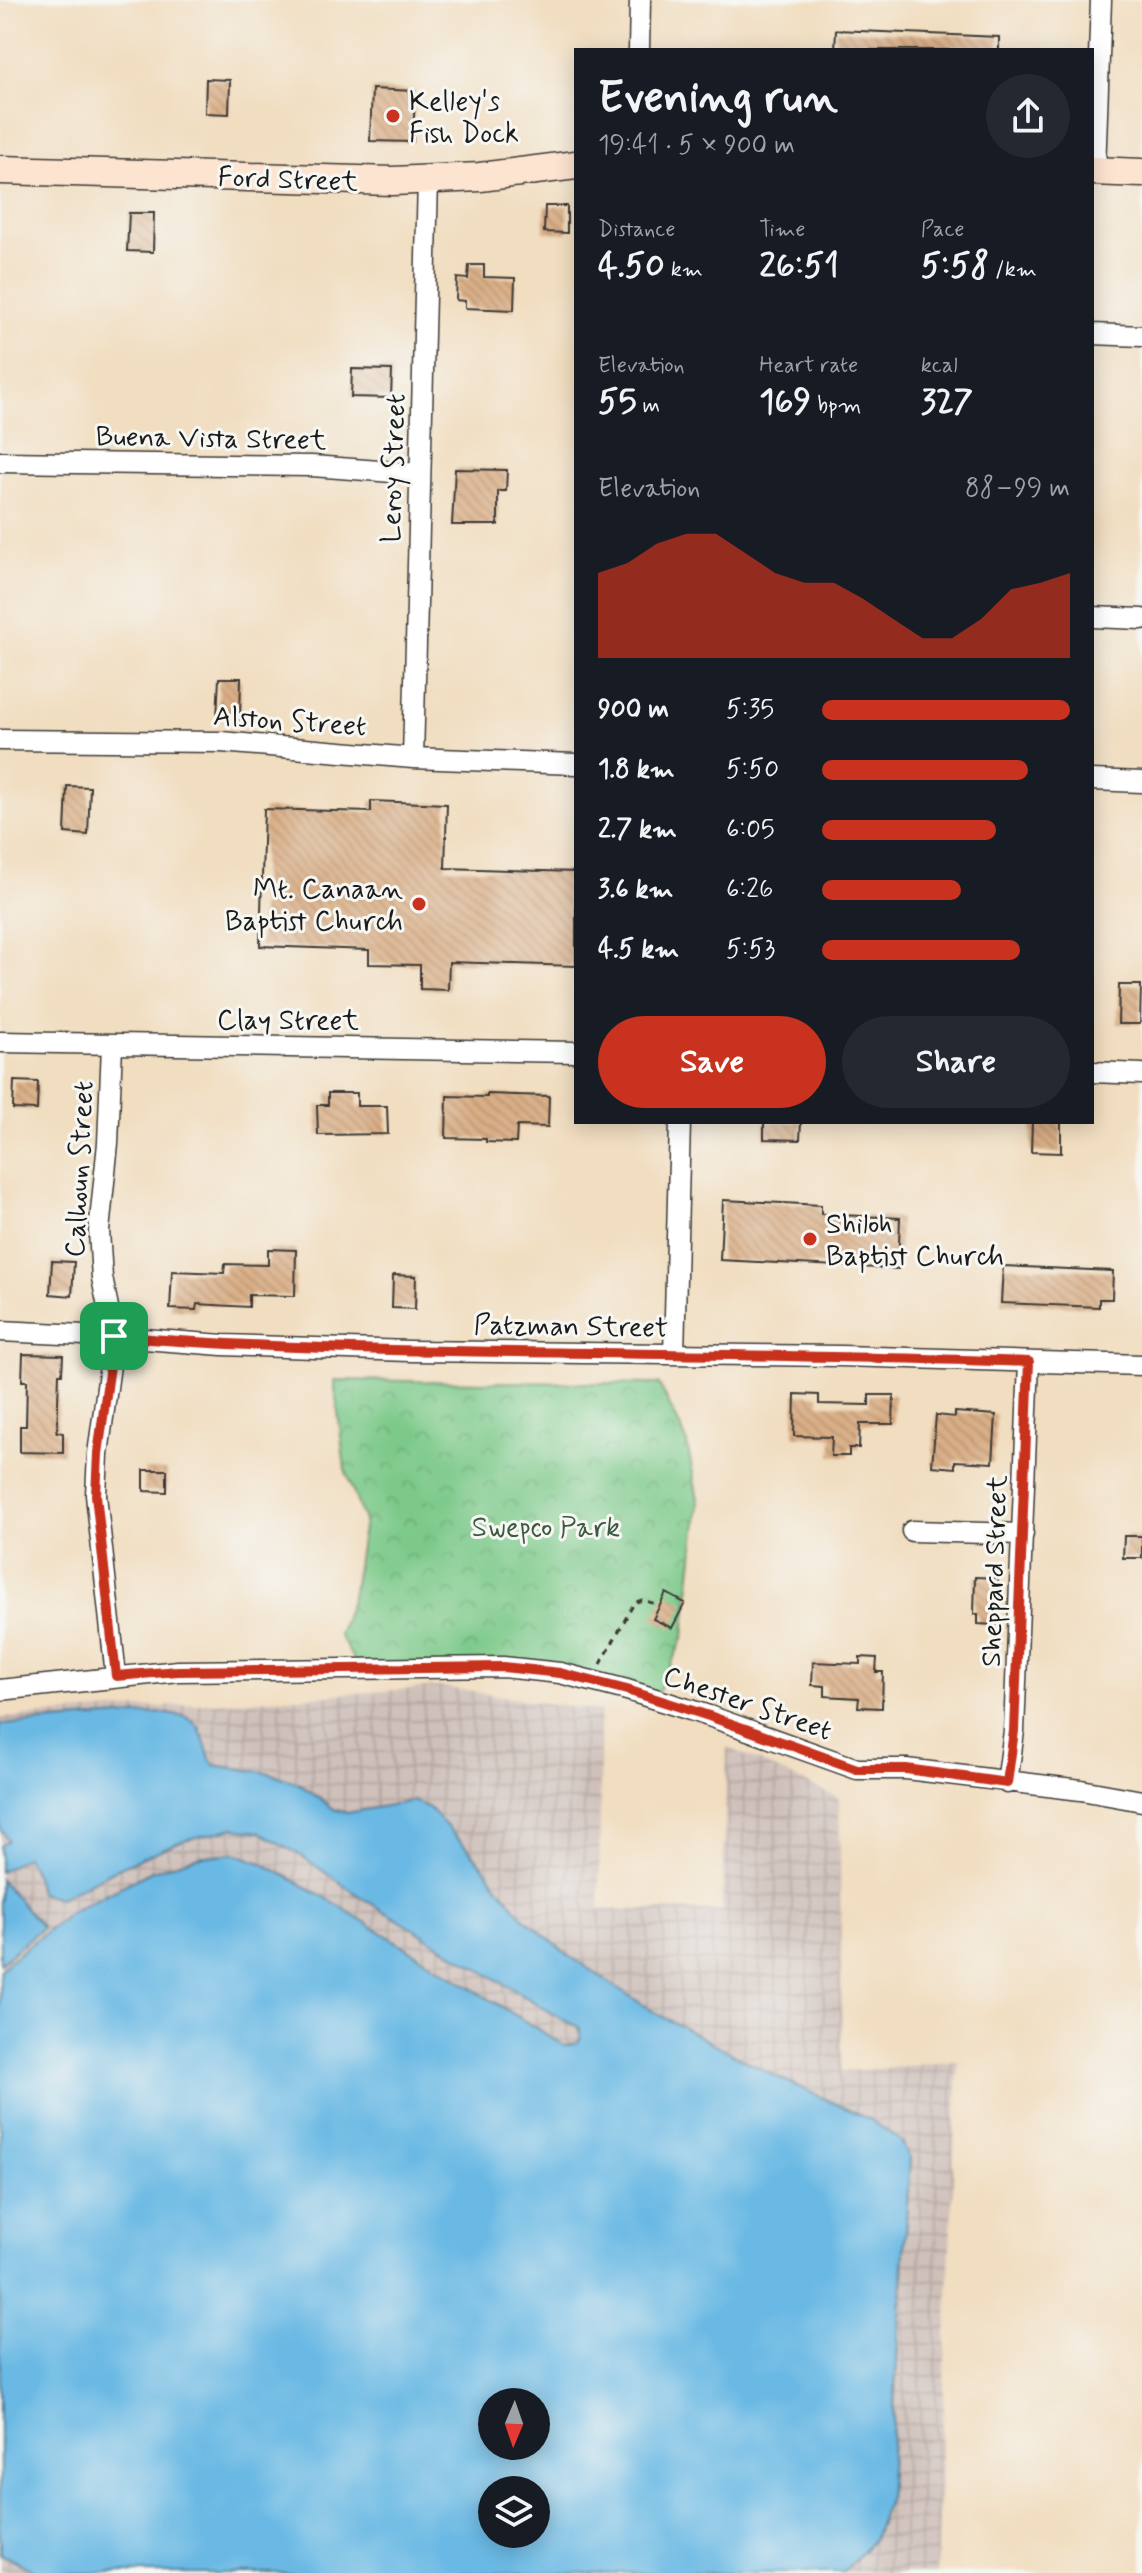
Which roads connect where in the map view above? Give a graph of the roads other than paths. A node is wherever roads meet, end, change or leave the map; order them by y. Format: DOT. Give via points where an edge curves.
graph roads {
  1 [pos="640,0"];
  2 [pos="1101,0"];
  3 [pos="639,48"];
  4 [pos="574,165"];
  5 [pos="0,170"];
  6 [pos="1094,171"];
  7 [pos="1142,173"];
  8 [pos="428,180"];
  9 [pos="1094,334"];
  10 [pos="1142,336"];
  11 [pos="0,462"];
  12 [pos="420,474"];
  13 [pos="1094,617"];
  14 [pos="1142,619"];
  15 [pos="0,740"];
  16 [pos="413,758"];
  17 [pos="574,764"];
  18 [pos="1094,780"];
  19 [pos="1142,782"];
  20 [pos="0,1042"];
  21 [pos="112,1045"];
  22 [pos="574,1052"];
  23 [pos="1094,1072"];
  24 [pos="1142,1074"];
  25 [pos="680,1124"];
  26 [pos="0,1331"];
  27 [pos="114,1336"];
  28 [pos="674,1354"];
  29 [pos="1029,1362"];
  30 [pos="1142,1365"];
  31 [pos="912,1531"];
  32 [pos="1023,1534"];
  33 [pos="116,1676"];
  34 [pos="0,1690"];
  35 [pos="1007,1783"];
  36 [pos="1142,1801"];
  1 -- 3 [label="street"];
  2 -- 6 [label="street"];
  4 -- 8 [label="main road, Ford Street"];
  5 -- 8 [label="main road, Ford Street"];
  6 -- 7 [label="main road"];
  8 -- 12 [label="street, Leroy Street"];
  9 -- 10 [label="street"];
  11 -- 12 [label="street, Buena Vista Street" via="312,466"];
  12 -- 16 [label="street, Leroy Street"];
  13 -- 14 [label="street"];
  15 -- 16 [label="street, Alston Street" via="221,742"];
  16 -- 17 [label="street, Alston Street"];
  18 -- 19 [label="street"];
  20 -- 21 [label="street, Clay Street"];
  21 -- 22 [label="street, Clay Street"];
  21 -- 27 [label="street, Calhoun Street" via="99,1231"];
  23 -- 24 [label="street"];
  25 -- 28 [label="street"];
  26 -- 27 [label="street, Patzman Street"];
  27 -- 28 [label="street, Patzman Street" via="322,1349"];
  27 -- 33 [label="street, Calhoun Street" via="96,1495"];
  28 -- 29 [label="street, Patzman Street"];
  29 -- 30 [label="street, Patzman Street"];
  29 -- 32 [label="street, Sheppard Street"];
  31 -- 32 [label="street"];
  32 -- 35 [label="street, Sheppard Street"];
  33 -- 34 [label="street, Chester Street"];
  33 -- 35 [label="street, Chester Street" via="503,1667 560,1673 709,1716 857,1769 906,1769"];
  35 -- 36 [label="street, Chester Street"];
}
